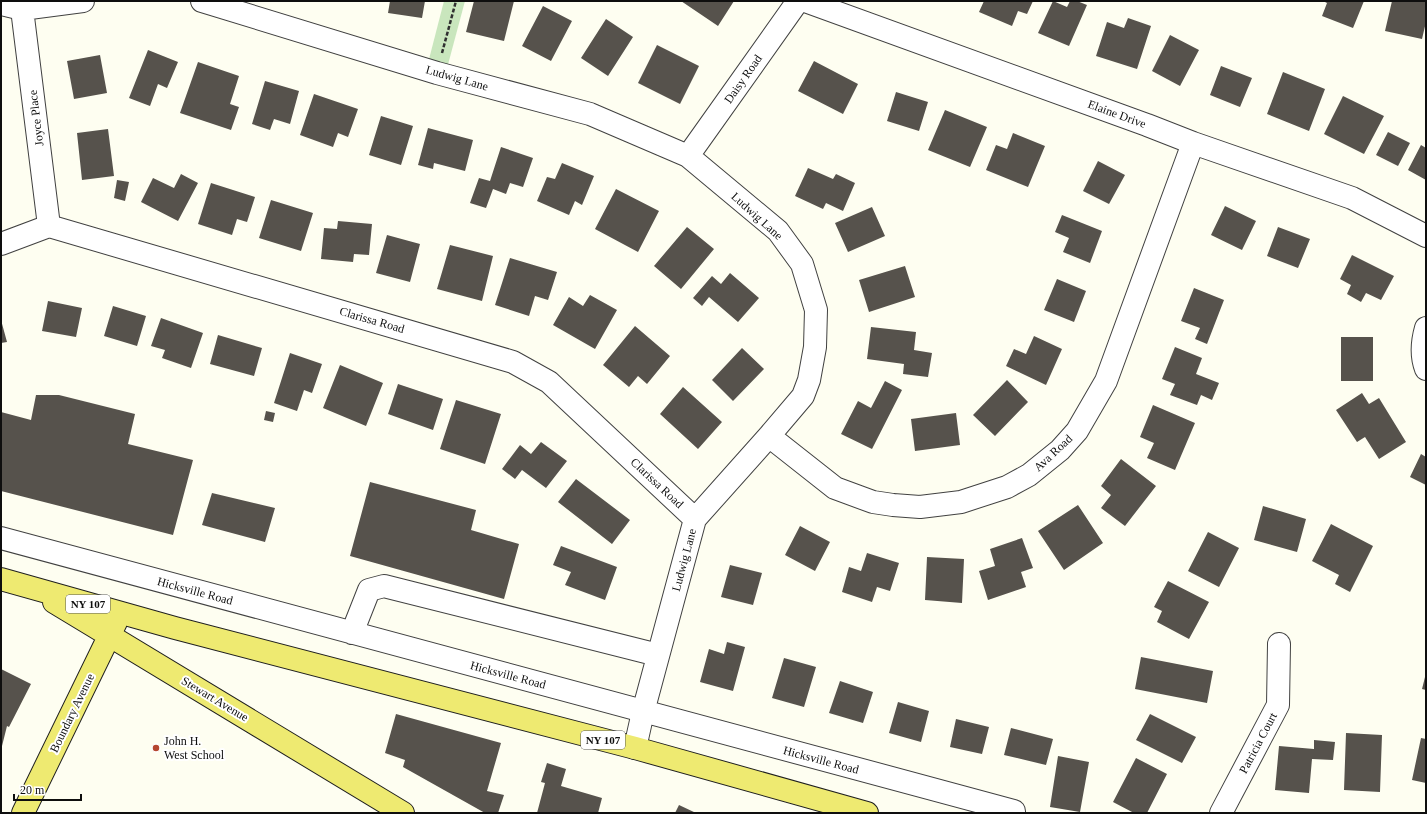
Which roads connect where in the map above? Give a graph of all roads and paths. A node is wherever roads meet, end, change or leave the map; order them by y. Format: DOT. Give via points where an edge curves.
graph roads {
  1 [pos="83,1"];
  2 [pos="202,1"];
  3 [pos="456,1"];
  4 [pos="798,1"];
  5 [pos="805,1"];
  6 [pos="1,4"];
  7 [pos="22,9"];
  8 [pos="437,73"];
  9 [pos="1193,143"];
  10 [pos="688,156"];
  11 [pos="49,226"];
  12 [pos="1426,236"];
  13 [pos="1,244"];
  14 [pos="1426,328"];
  15 [pos="1426,369"];
  16 [pos="770,436"];
  17 [pos="695,519"];
  18 [pos="1,538"];
  19 [pos="1,580"];
  20 [pos="27,587"];
  21 [pos="120,613"];
  22 [pos="352,633"];
  23 [pos="110,635"];
  24 [pos="1279,644"];
  25 [pos="658,655"];
  26 [pos="643,712"];
  27 [pos="635,748"];
  28 [pos="837,810"];
  29 [pos="23,813"];
  30 [pos="403,813"];
  31 [pos="867,813"];
  32 [pos="1014,813"];
  33 [pos="1221,813"];
  1 -- 7 [label="street"];
  2 -- 8 [label="street, Ludwig Lane"];
  3 -- 8 [label="path"];
  4 -- 10 [label="street, Daisy Road"];
  5 -- 9 [label="street, Elaine Drive"];
  6 -- 7 [label="street"];
  7 -- 11 [label="street, Joyce Place"];
  8 -- 10 [label="street, Ludwig Lane" via="590,114"];
  9 -- 12 [label="street, Elaine Drive" via="1352,198"];
  9 -- 16 [label="street, Ava Road" via="1106,382 1077,431 1060,450 1029,475 1007,487 960,502 920,507 873,502 835,488"];
  10 -- 16 [label="street, Ludwig Lane" via="778,231 802,264 816,310 815,346 810,380 803,396"];
  11 -- 13 [label="street"];
  11 -- 17 [label="street, Clarissa Road" via="513,362 549,382"];
  14 -- 15 [label="street" via="1423,362"];
  16 -- 17 [label="street, Ludwig Lane"];
  17 -- 25 [label="street, Ludwig Lane"];
  18 -- 22 [label="street, Hicksville Road"];
  19 -- 20 [label="main road, NY 107"];
  20 -- 21 [label="main road, NY 107"];
  20 -- 23 [label="main road, Stewart Avenue"];
  21 -- 23 [label="main road, Boundary Avenue"];
  21 -- 27 [label="main road, NY 107"];
  22 -- 25 [label="street" via="369,590 384,586"];
  22 -- 26 [label="street, Hicksville Road"];
  23 -- 29 [label="main road, Boundary Avenue"];
  23 -- 30 [label="main road, Stewart Avenue"];
  24 -- 33 [label="street, Patricia Court" via="1278,705"];
  25 -- 26 [label="street, Ludwig Lane"];
  26 -- 27 [label="street, Ludwig Lane"];
  26 -- 32 [label="street, Hicksville Road"];
  27 -- 28 [label="main road, NY 107"];
  28 -- 31 [label="main road, NY 107"];
}
